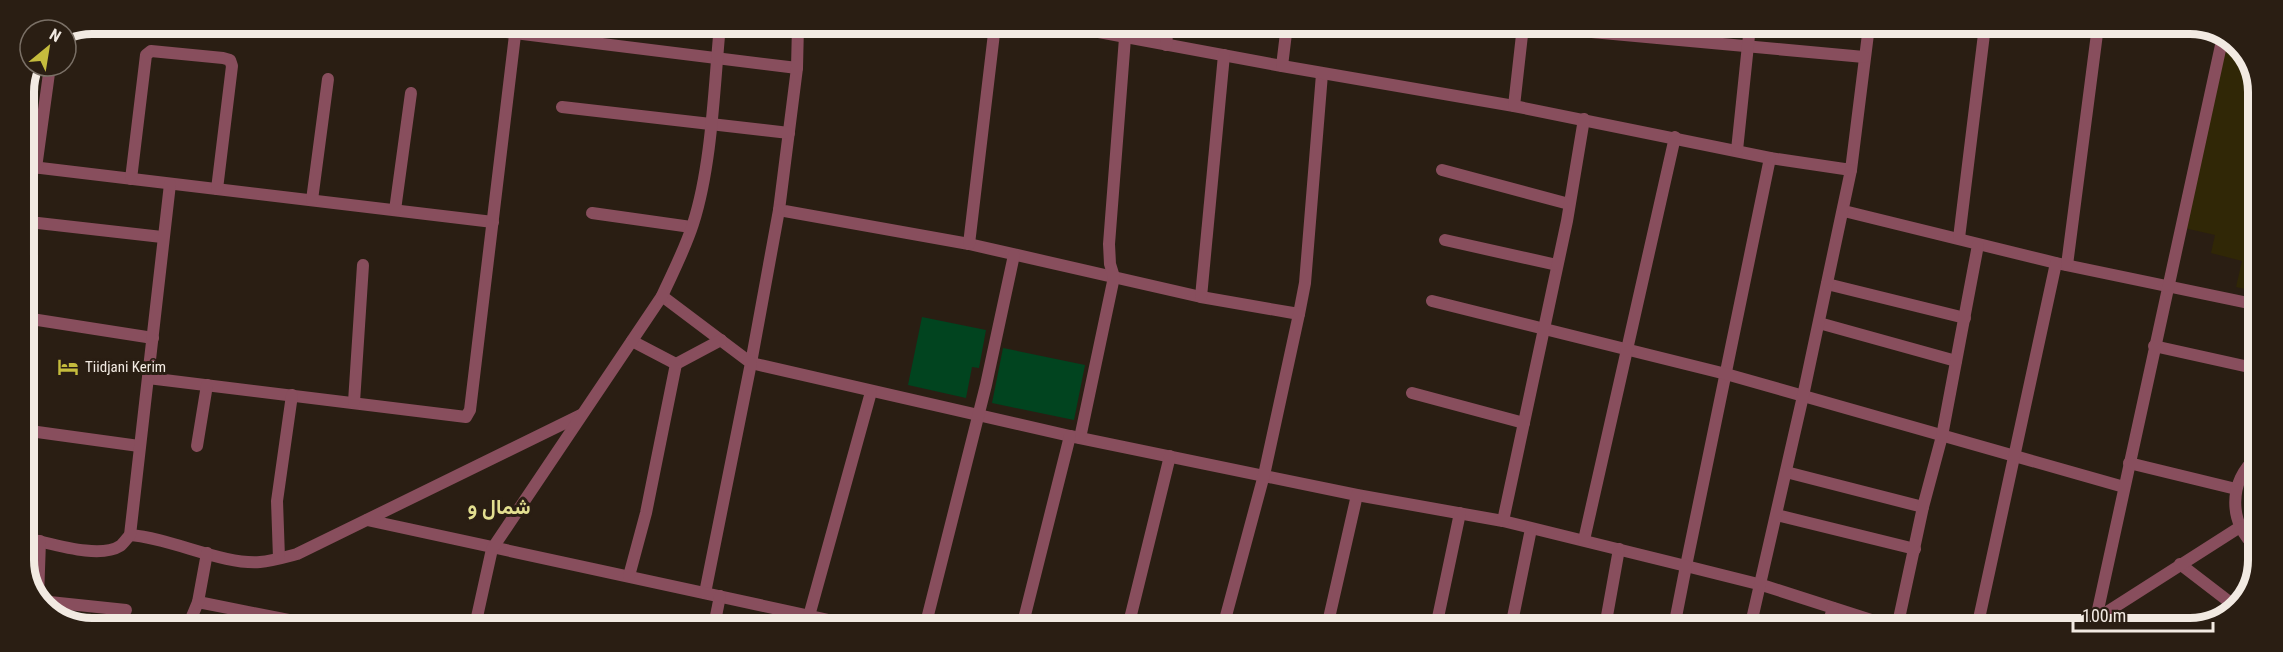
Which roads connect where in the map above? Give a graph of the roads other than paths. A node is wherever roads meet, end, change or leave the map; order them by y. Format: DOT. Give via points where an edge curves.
graph roads {
  1 [pos="719,34"];
  2 [pos="798,34"];
  3 [pos="994,34"];
  4 [pos="1113,34"];
  5 [pos="1167,34"];
  6 [pos="1286,34"];
  7 [pos="1523,34"];
  8 [pos="1614,34"];
  9 [pos="1750,34"];
  10 [pos="1868,34"];
  11 [pos="1984,34"];
  12 [pos="2097,34"];
  13 [pos="515,35"];
  14 [pos="1125,38"];
  15 [pos="2221,44"];
  16 [pos="1166,45"];
  17 [pos="1749,46"];
  18 [pos="1224,55"];
  19 [pos="1864,57"];
  20 [pos="717,58"];
  21 [pos="1282,66"];
  22 [pos="797,68"];
  23 [pos="1322,74"];
  24 [pos="48,78"];
  25 [pos="328,79"];
  26 [pos="411,93"];
  27 [pos="1514,106"];
  28 [pos="562,107"];
  29 [pos="1584,119"];
  30 [pos="710,125"];
  31 [pos="789,133"];
  32 [pos="1675,137"];
  33 [pos="34,146"];
  34 [pos="1737,150"];
  35 [pos="1770,158"];
  36 [pos="34,167"];
  37 [pos="1442,170"];
  38 [pos="1851,170"];
  39 [pos="131,179"];
  40 [pos="170,184"];
  41 [pos="217,189"];
  42 [pos="312,200"];
  43 [pos="1569,204"];
  44 [pos="395,210"];
  45 [pos="779,210"];
  46 [pos="1844,211"];
  47 [pos="592,213"];
  48 [pos="492,222"];
  49 [pos="38,223"];
  50 [pos="691,227"];
  51 [pos="162,237"];
  52 [pos="1959,238"];
  53 [pos="1444,240"];
  54 [pos="969,244"];
  55 [pos="1978,244"];
  56 [pos="1014,255"];
  57 [pos="2061,264"];
  58 [pos="363,265"];
  59 [pos="1557,265"];
  60 [pos="1114,277"];
  61 [pos="1827,284"];
  62 [pos="2167,286"];
  63 [pos="662,296"];
  64 [pos="1201,297"];
  65 [pos="1432,301"];
  66 [pos="2248,302"];
  67 [pos="1299,314"];
  68 [pos="1965,318"];
  69 [pos="34,319"];
  70 [pos="1819,323"];
  71 [pos="1544,329"];
  72 [pos="153,338"];
  73 [pos="721,340"];
  74 [pos="632,341"];
  75 [pos="2154,346"];
  76 [pos="1627,350"];
  77 [pos="1956,361"];
  78 [pos="751,363"];
  79 [pos="676,364"];
  80 [pos="2248,367"];
  81 [pos="1726,374"];
  82 [pos="148,378"];
  83 [pos="207,385"];
  84 [pos="871,392"];
  85 [pos="1412,393"];
  86 [pos="292,395"];
  87 [pos="1803,396"];
  88 [pos="354,402"];
  89 [pos="584,414"];
  90 [pos="977,415"];
  91 [pos="1524,423"];
  92 [pos="35,432"];
  93 [pos="1942,436"];
  94 [pos="1075,437"];
  95 [pos="139,446"];
  96 [pos="197,446"];
  97 [pos="1170,456"];
  98 [pos="2015,457"];
  99 [pos="2129,463"];
  100 [pos="2248,468"];
  101 [pos="1786,472"];
  102 [pos="1264,475"];
  103 [pos="2124,487"];
  104 [pos="2236,489"];
  105 [pos="1358,495"];
  106 [pos="1923,507"];
  107 [pos="1460,513"];
  108 [pos="1777,515"];
  109 [pos="367,520"];
  110 [pos="1503,521"];
  111 [pos="2240,527"];
  112 [pos="1531,529"];
  113 [pos="130,535"];
  114 [pos="2248,537"];
  115 [pos="35,540"];
  116 [pos="1584,540"];
  117 [pos="40,541"];
  118 [pos="492,549"];
  119 [pos="1618,549"];
  120 [pos="1915,549"];
  121 [pos="207,553"];
  122 [pos="279,558"];
  123 [pos="2180,564"];
  124 [pos="1686,566"];
  125 [pos="628,576"];
  126 [pos="39,583"];
  127 [pos="1762,585"];
  128 [pos="705,593"];
  129 [pos="720,596"];
  130 [pos="53,602"];
  131 [pos="198,602"];
  132 [pos="2229,602"];
  133 [pos="1833,608"];
  134 [pos="126,610"];
  135 [pos="809,616"];
  136 [pos="191,618"];
  137 [pos="279,618"];
  138 [pos="478,618"];
  139 [pos="716,618"];
  140 [pos="818,618"];
  141 [pos="926,618"];
  142 [pos="1025,618"];
  143 [pos="1130,618"];
  144 [pos="1225,618"];
  145 [pos="1329,618"];
  146 [pos="1437,618"];
  147 [pos="1513,618"];
  148 [pos="1606,618"];
  149 [pos="1676,618"];
  150 [pos="1753,618"];
  151 [pos="1830,618"];
  152 [pos="1865,618"];
  153 [pos="1899,618"];
  154 [pos="1979,618"];
  155 [pos="2096,618"];
  156 [pos="2102,618"];
  1 -- 20 [label="street"];
  2 -- 22 [label="street"];
  3 -- 54 [label="street"];
  4 -- 14 [label="street"];
  5 -- 16 [label="street"];
  6 -- 21 [label="street"];
  7 -- 27 [label="street"];
  8 -- 17 [label="street"];
  9 -- 17 [label="street"];
  10 -- 19 [label="street"];
  11 -- 52 [label="street"];
  12 -- 57 [label="street"];
  13 -- 20 [label="street"];
  13 -- 48 [label="street"];
  14 -- 16 [label="street"];
  14 -- 60 [label="street" via="1109,244"];
  15 -- 62 [label="street"];
  16 -- 18 [label="street"];
  17 -- 19 [label="street"];
  17 -- 34 [label="street"];
  18 -- 21 [label="street"];
  18 -- 64 [label="street"];
  19 -- 38 [label="street"];
  20 -- 22 [label="street"];
  20 -- 30 [label="street"];
  21 -- 23 [label="street"];
  22 -- 31 [label="street"];
  23 -- 27 [label="street"];
  23 -- 67 [label="street" via="1305,283"];
  24 -- 33 [label="street"];
  25 -- 42 [label="street"];
  26 -- 44 [label="street"];
  27 -- 29 [label="street"];
  28 -- 30 [label="street"];
  29 -- 32 [label="street"];
  29 -- 43 [label="street"];
  30 -- 31 [label="street"];
  30 -- 50 [label="street"];
  31 -- 45 [label="street"];
  32 -- 34 [label="street"];
  32 -- 76 [label="street"];
  34 -- 35 [label="street"];
  35 -- 38 [label="street"];
  35 -- 81 [label="street"];
  36 -- 39 [label="street"];
  37 -- 43 [label="street"];
  38 -- 46 [label="street"];
  39 -- 40 [label="street"];
  39 -- 41 [label="street" via="146,56 151,51 223,58 230,60 232,66"];
  40 -- 41 [label="street"];
  40 -- 51 [label="street"];
  41 -- 42 [label="street"];
  42 -- 44 [label="street"];
  43 -- 59 [label="street"];
  44 -- 48 [label="street"];
  45 -- 54 [label="street"];
  45 -- 78 [label="street"];
  46 -- 52 [label="street"];
  46 -- 61 [label="street"];
  47 -- 50 [label="street"];
  48 -- 88 [label="street" via="466,417"];
  49 -- 51 [label="street"];
  50 -- 63 [label="street"];
  51 -- 72 [label="street"];
  52 -- 55 [label="street"];
  53 -- 59 [label="street"];
  54 -- 56 [label="street"];
  55 -- 57 [label="street"];
  55 -- 68 [label="street"];
  56 -- 60 [label="street"];
  56 -- 90 [label="street"];
  57 -- 62 [label="street"];
  57 -- 98 [label="street"];
  58 -- 88 [label="street"];
  59 -- 71 [label="street"];
  60 -- 64 [label="street"];
  60 -- 94 [label="street"];
  61 -- 68 [label="street"];
  61 -- 70 [label="street"];
  62 -- 66 [label="street"];
  62 -- 75 [label="street"];
  63 -- 73 [label="street"];
  63 -- 74 [label="street"];
  64 -- 67 [label="street"];
  65 -- 71 [label="street"];
  67 -- 102 [label="street"];
  68 -- 77 [label="street"];
  69 -- 72 [label="street"];
  70 -- 77 [label="street"];
  70 -- 87 [label="street"];
  71 -- 76 [label="street"];
  71 -- 91 [label="street"];
  72 -- 82 [label="street"];
  73 -- 78 [label="street"];
  73 -- 79 [label="street"];
  74 -- 79 [label="street"];
  74 -- 89 [label="street"];
  75 -- 80 [label="street"];
  75 -- 99 [label="street"];
  76 -- 81 [label="street"];
  76 -- 116 [label="street"];
  77 -- 93 [label="street"];
  78 -- 84 [label="street"];
  78 -- 128 [label="street"];
  79 -- 125 [label="street" via="646,513"];
  81 -- 87 [label="street"];
  81 -- 124 [label="street"];
  82 -- 83 [label="street"];
  82 -- 95 [label="street"];
  83 -- 86 [label="street"];
  83 -- 96 [label="street"];
  84 -- 90 [label="street"];
  84 -- 135 [label="street"];
  85 -- 91 [label="street"];
  86 -- 88 [label="street"];
  86 -- 122 [label="street" via="277,501"];
  87 -- 93 [label="street"];
  87 -- 101 [label="street"];
  89 -- 109 [label="street"];
  89 -- 118 [label="street"];
  90 -- 94 [label="street"];
  90 -- 141 [label="street"];
  91 -- 110 [label="street"];
  92 -- 95 [label="street"];
  93 -- 98 [label="street"];
  93 -- 106 [label="street"];
  94 -- 97 [label="street"];
  94 -- 142 [label="street"];
  95 -- 113 [label="street"];
  97 -- 102 [label="street"];
  97 -- 143 [label="street"];
  98 -- 103 [label="street"];
  98 -- 154 [label="street"];
  99 -- 103 [label="street"];
  99 -- 104 [label="street"];
  100 -- 104 [label="street"];
  101 -- 106 [label="street"];
  101 -- 108 [label="street"];
  102 -- 105 [label="street"];
  102 -- 144 [label="street"];
  103 -- 155 [label="street"];
  104 -- 111 [label="street"];
  105 -- 107 [label="street"];
  105 -- 145 [label="street"];
  106 -- 120 [label="street"];
  107 -- 110 [label="street"];
  107 -- 146 [label="street"];
  108 -- 120 [label="street"];
  108 -- 127 [label="street"];
  109 -- 118 [label="street"];
  109 -- 122 [label="street" via="297,554"];
  110 -- 112 [label="street"];
  111 -- 114 [label="street"];
  111 -- 123 [label="street"];
  112 -- 116 [label="street"];
  112 -- 147 [label="street"];
  113 -- 117 [label="street" via="120,546 105,551"];
  113 -- 121 [label="street"];
  115 -- 117 [label="street"];
  116 -- 119 [label="street"];
  117 -- 126 [label="street"];
  118 -- 125 [label="street"];
  118 -- 138 [label="street"];
  119 -- 124 [label="street"];
  119 -- 148 [label="street"];
  120 -- 153 [label="street"];
  121 -- 122 [label="street" via="238,561"];
  121 -- 131 [label="street"];
  123 -- 132 [label="street"];
  123 -- 156 [label="street"];
  124 -- 127 [label="street"];
  124 -- 149 [label="street"];
  125 -- 128 [label="street"];
  127 -- 133 [label="street"];
  127 -- 150 [label="street"];
  128 -- 129 [label="street"];
  129 -- 135 [label="street"];
  129 -- 139 [label="street"];
  130 -- 134 [label="street"];
  131 -- 136 [label="street"];
  131 -- 137 [label="street"];
  133 -- 151 [label="street"];
  133 -- 152 [label="street"];
  135 -- 140 [label="street"];
}
